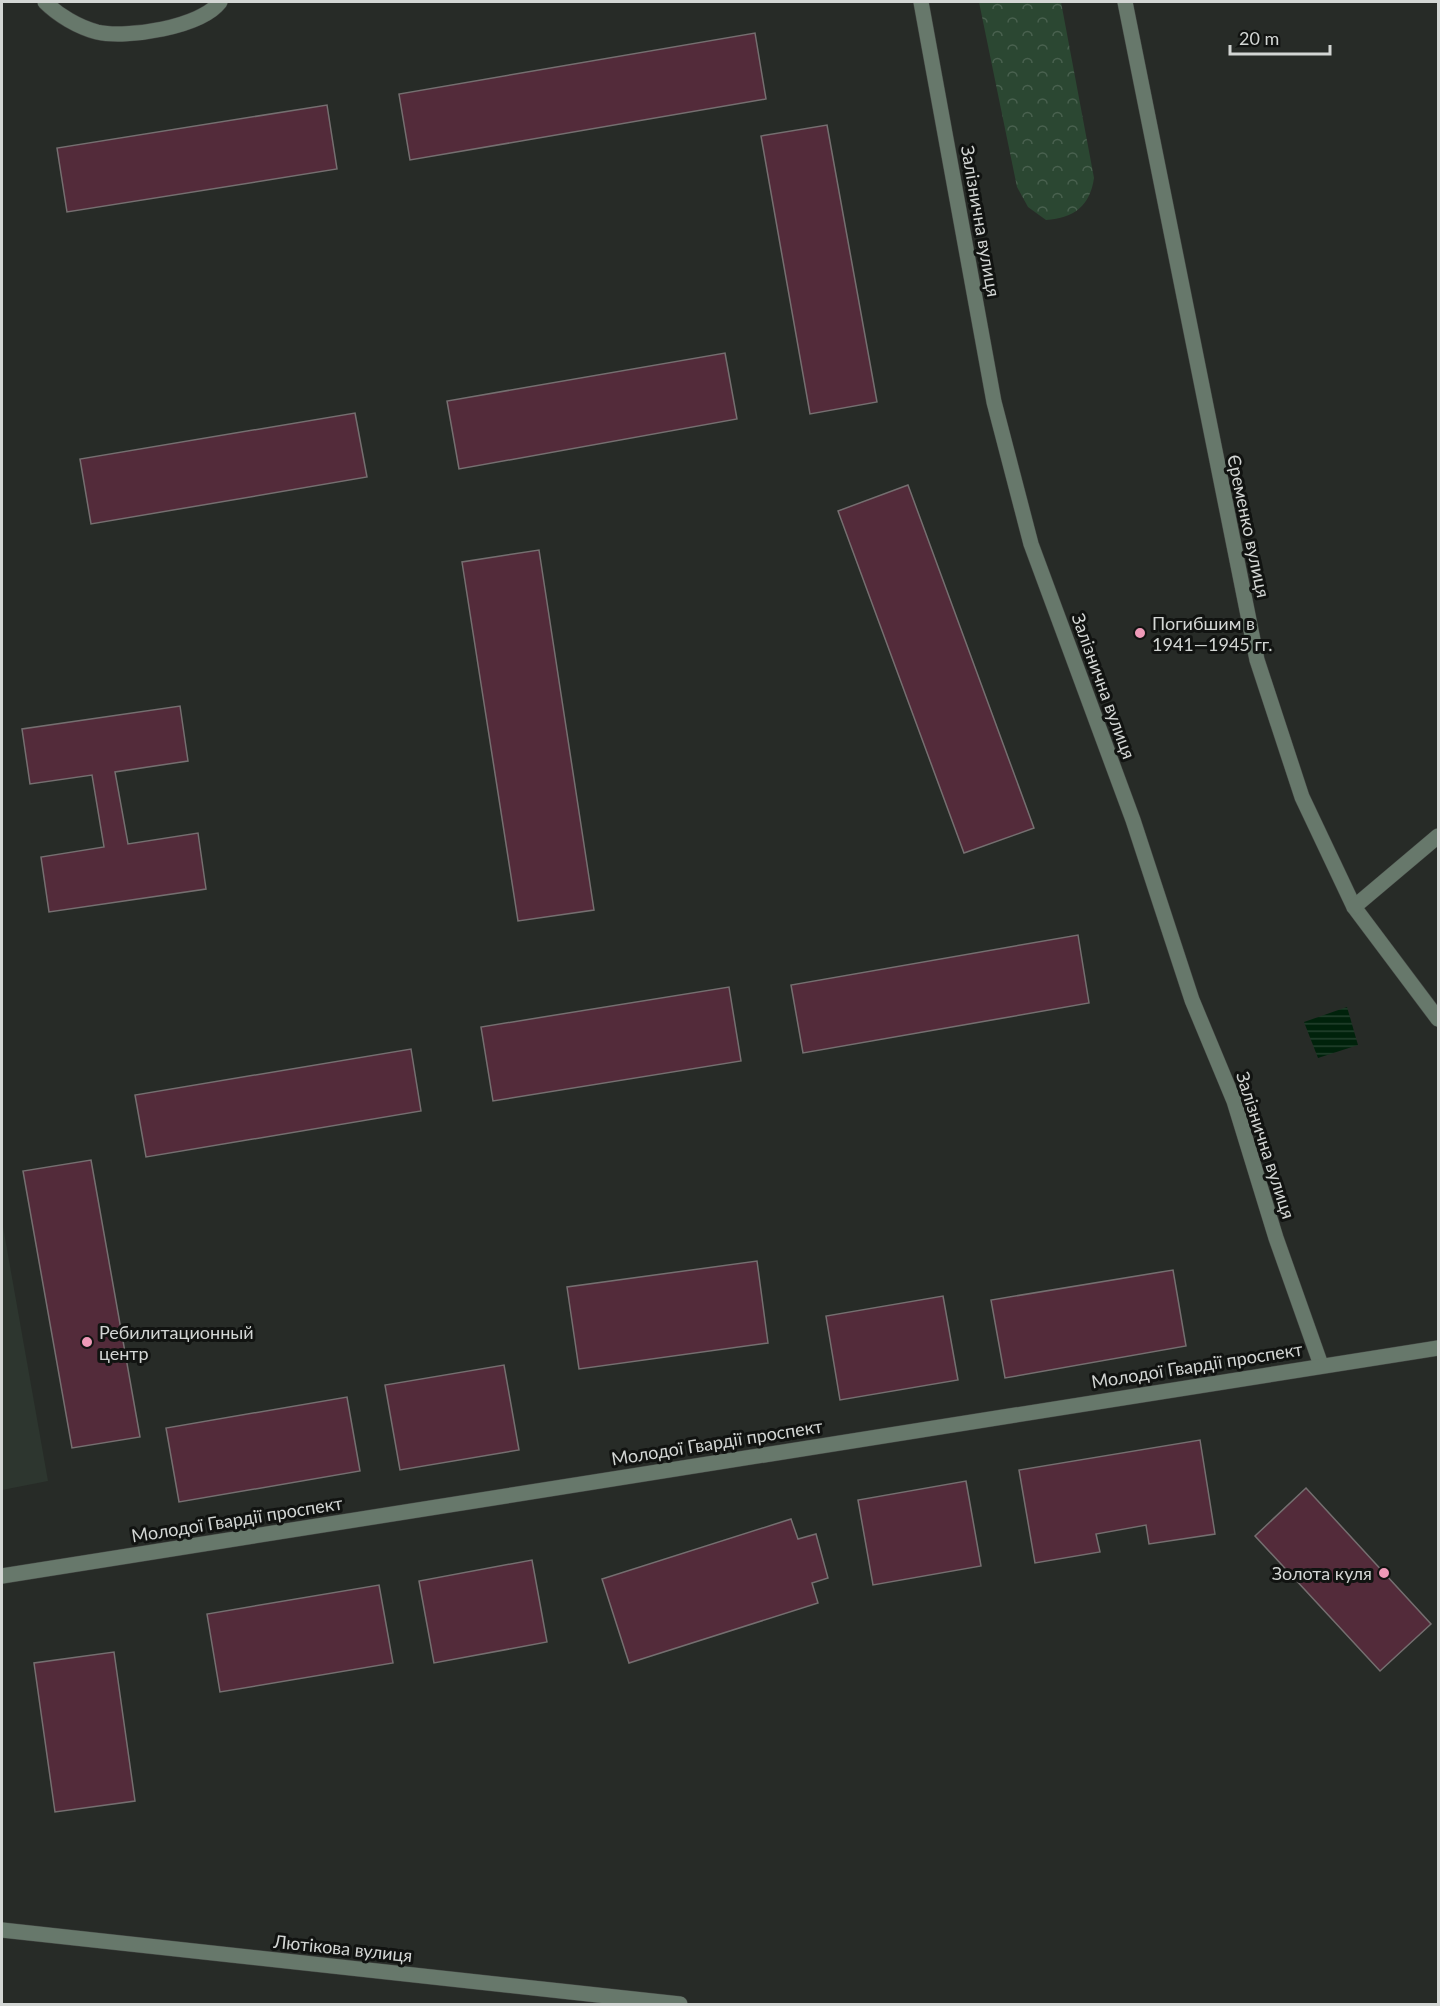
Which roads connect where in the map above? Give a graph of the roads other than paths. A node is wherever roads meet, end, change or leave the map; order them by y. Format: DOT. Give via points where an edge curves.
graph roads {
  1 [pos="45,2"];
  2 [pos="921,2"];
  3 [pos="1125,2"];
  4 [pos="216,6"];
  5 [pos="1438,836"];
  6 [pos="1354,907"];
  7 [pos="1438,1019"];
  8 [pos="1438,1348"];
  9 [pos="1321,1365"];
  10 [pos="2,1576"];
  11 [pos="2,1929"];
  12 [pos="680,2004"];
  1 -- 4 [label="street" via="56,14 96,32 128,34 167,28"];
  2 -- 9 [label="street, Залізнична вулиця" via="994,402 1030,544 1134,820 1192,1000 1234,1101"];
  3 -- 6 [label="street, Єременко вулиця" via="1257,660 1302,797"];
  5 -- 6 [label="street"];
  6 -- 7 [label="street, Єременко вулиця"];
  8 -- 9 [label="street, Молодої Гвардії проспект"];
  9 -- 10 [label="street, Молодої Гвардії проспект"];
  11 -- 12 [label="street, Лютікова вулиця"];
}
